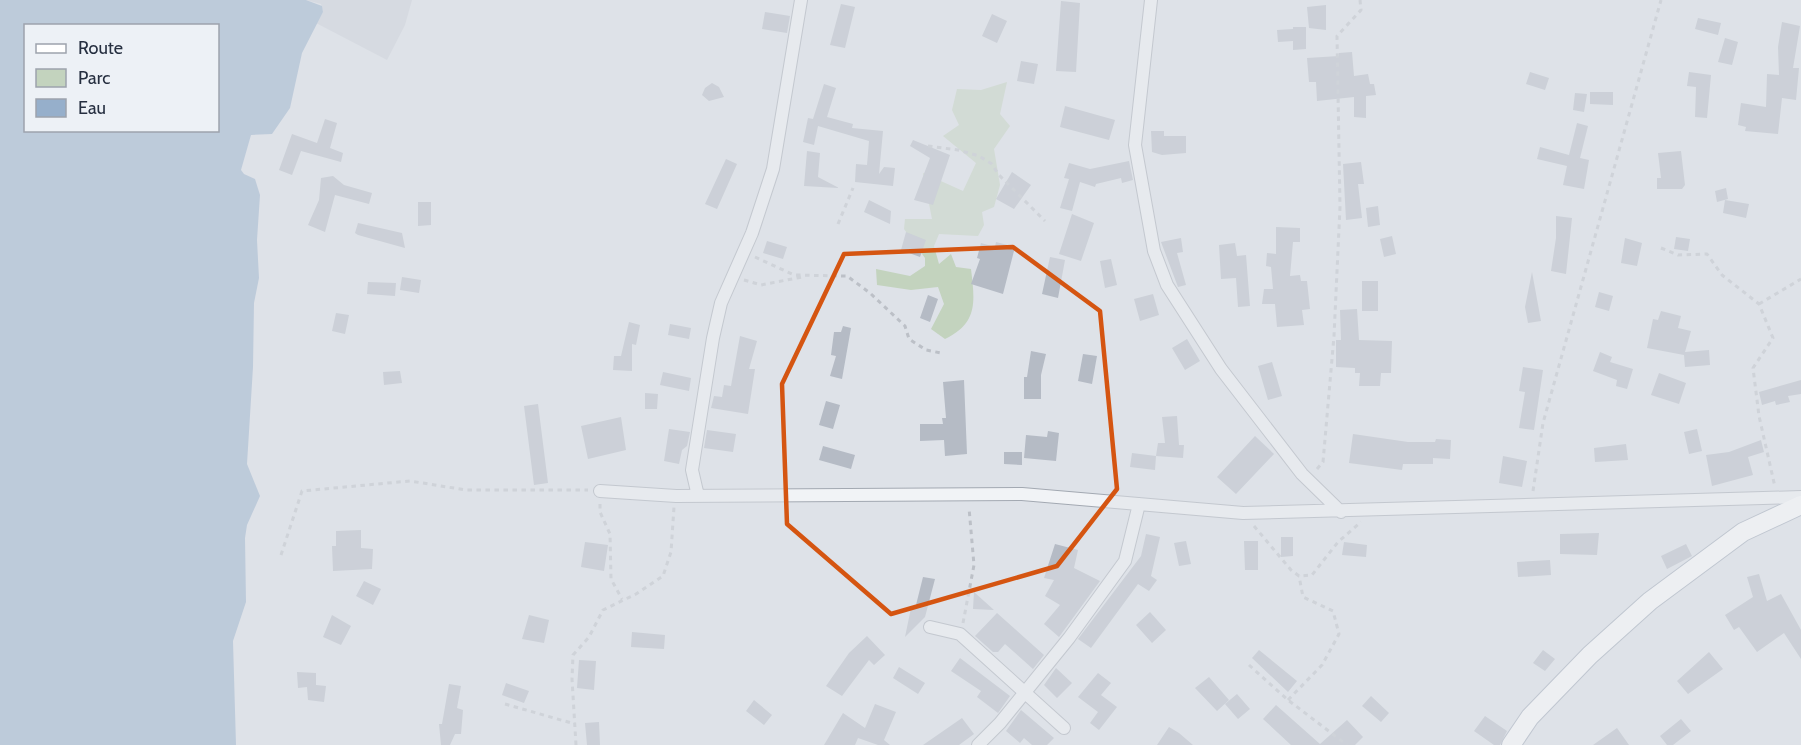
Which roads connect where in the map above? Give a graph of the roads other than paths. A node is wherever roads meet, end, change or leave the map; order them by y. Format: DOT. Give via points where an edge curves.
graph roads {
  1 [pos="801,0"];
  2 [pos="1151,0"];
  3 [pos="600,491"];
  4 [pos="698,496"];
  5 [pos="1801,497"];
  6 [pos="1139,504"];
  7 [pos="1801,504"];
  8 [pos="1341,512"];
  9 [pos="930,627"];
  10 [pos="1023,692"];
  11 [pos="1064,728"];
  12 [pos="978,745"];
  13 [pos="1511,745"];
  1 -- 4 [label="street" via="773,169 752,233 721,303 713,338 692,476"];
  2 -- 8 [label="street" via="1135,145 1154,251 1167,285 1186,317 1256,416 1308,480"];
  3 -- 4 [label="street"];
  4 -- 6 [label="street" via="1041,494"];
  5 -- 8 [label="street"];
  6 -- 8 [label="street" via="1243,513"];
  6 -- 10 [label="street" via="1125,561 1069,638"];
  7 -- 13 [label="main road" via="1743,532 1650,601 1590,655 1538,709"];
  9 -- 10 [label="street" via="960,634"];
  10 -- 11 [label="street"];
  10 -- 12 [label="street"];
}
